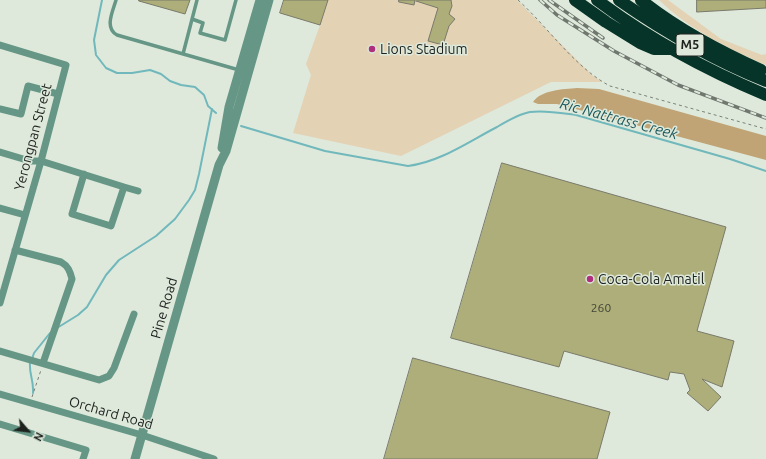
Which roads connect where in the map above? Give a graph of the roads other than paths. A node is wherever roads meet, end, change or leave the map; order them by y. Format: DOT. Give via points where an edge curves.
graph roads {
  1 [pos="116,0"];
  2 [pos="197,0"];
  3 [pos="236,0"];
  4 [pos="260,0"];
  5 [pos="269,0"];
  6 [pos="575,0"];
  7 [pos="597,0"];
  8 [pos="620,0"];
  9 [pos="641,0"];
  10 [pos="192,19"];
  11 [pos="0,45"];
  12 [pos="671,49"];
  13 [pos="183,54"];
  14 [pos="239,70"];
  15 [pos="248,72"];
  16 [pos="766,72"];
  17 [pos="766,81"];
  18 [pos="58,94"];
  19 [pos="766,95"];
  20 [pos="0,109"];
  21 [pos="0,152"];
  22 [pos="41,161"];
  23 [pos="220,165"];
  24 [pos="84,174"];
  25 [pos="124,187"];
  26 [pos="138,191"];
  27 [pos="0,208"];
  28 [pos="25,216"];
  29 [pos="15,250"];
  30 [pos="0,303"];
  31 [pos="134,314"];
  32 [pos="0,351"];
  33 [pos="43,364"];
  34 [pos="0,394"];
  35 [pos="0,424"];
  36 [pos="142,435"];
  37 [pos="83,459"];
  38 [pos="135,459"];
  39 [pos="214,459"];
  1 -- 13 [label="lane" via="110,23 112,32"];
  2 -- 10 [label="lane"];
  3 -- 10 [label="lane" via="225,40 200,33 204,23"];
  4 -- 14 [label="street, Pine Road"];
  5 -- 15 [label="street, Pine Road"];
  6 -- 12 [label="highway" via="647,46 654,49"];
  7 -- 12 [label="highway, M5"];
  8 -- 17 [label="highway, M5" via="683,41"];
  9 -- 16 [label="highway" via="700,39"];
  10 -- 13 [label="lane"];
  11 -- 18 [label="street, Yerongpan Street" via="66,65"];
  12 -- 19 [label="highway, M5"];
  13 -- 14 [label="lane"];
  14 -- 15 [label="lane"];
  14 -- 23 [label="street, Pine Road" via="228,107"];
  15 -- 23 [label="street, Pine Road"];
  18 -- 20 [label="street" via="28,86 20,114"];
  18 -- 22 [label="street, Yerongpan Street"];
  21 -- 22 [label="street" via="30,161"];
  22 -- 24 [label="street"];
  22 -- 28 [label="street, Yerongpan Street"];
  23 -- 36 [label="street, Pine Road"];
  24 -- 25 [label="street"];
  24 -- 25 [label="street" via="72,214 112,226"];
  25 -- 26 [label="street"];
  27 -- 28 [label="street"];
  28 -- 29 [label="street, Yerongpan Street"];
  29 -- 30 [label="street, Yerongpan Street"];
  29 -- 33 [label="street" via="61,262 71,272 72,279"];
  31 -- 33 [label="street" via="109,376 99,380"];
  32 -- 33 [label="street"];
  34 -- 36 [label="street, Orchard Road"];
  35 -- 37 [label="street" via="86,450"];
  36 -- 38 [label="street, Pine Road"];
  36 -- 39 [label="street, Orchard Road"];
}
